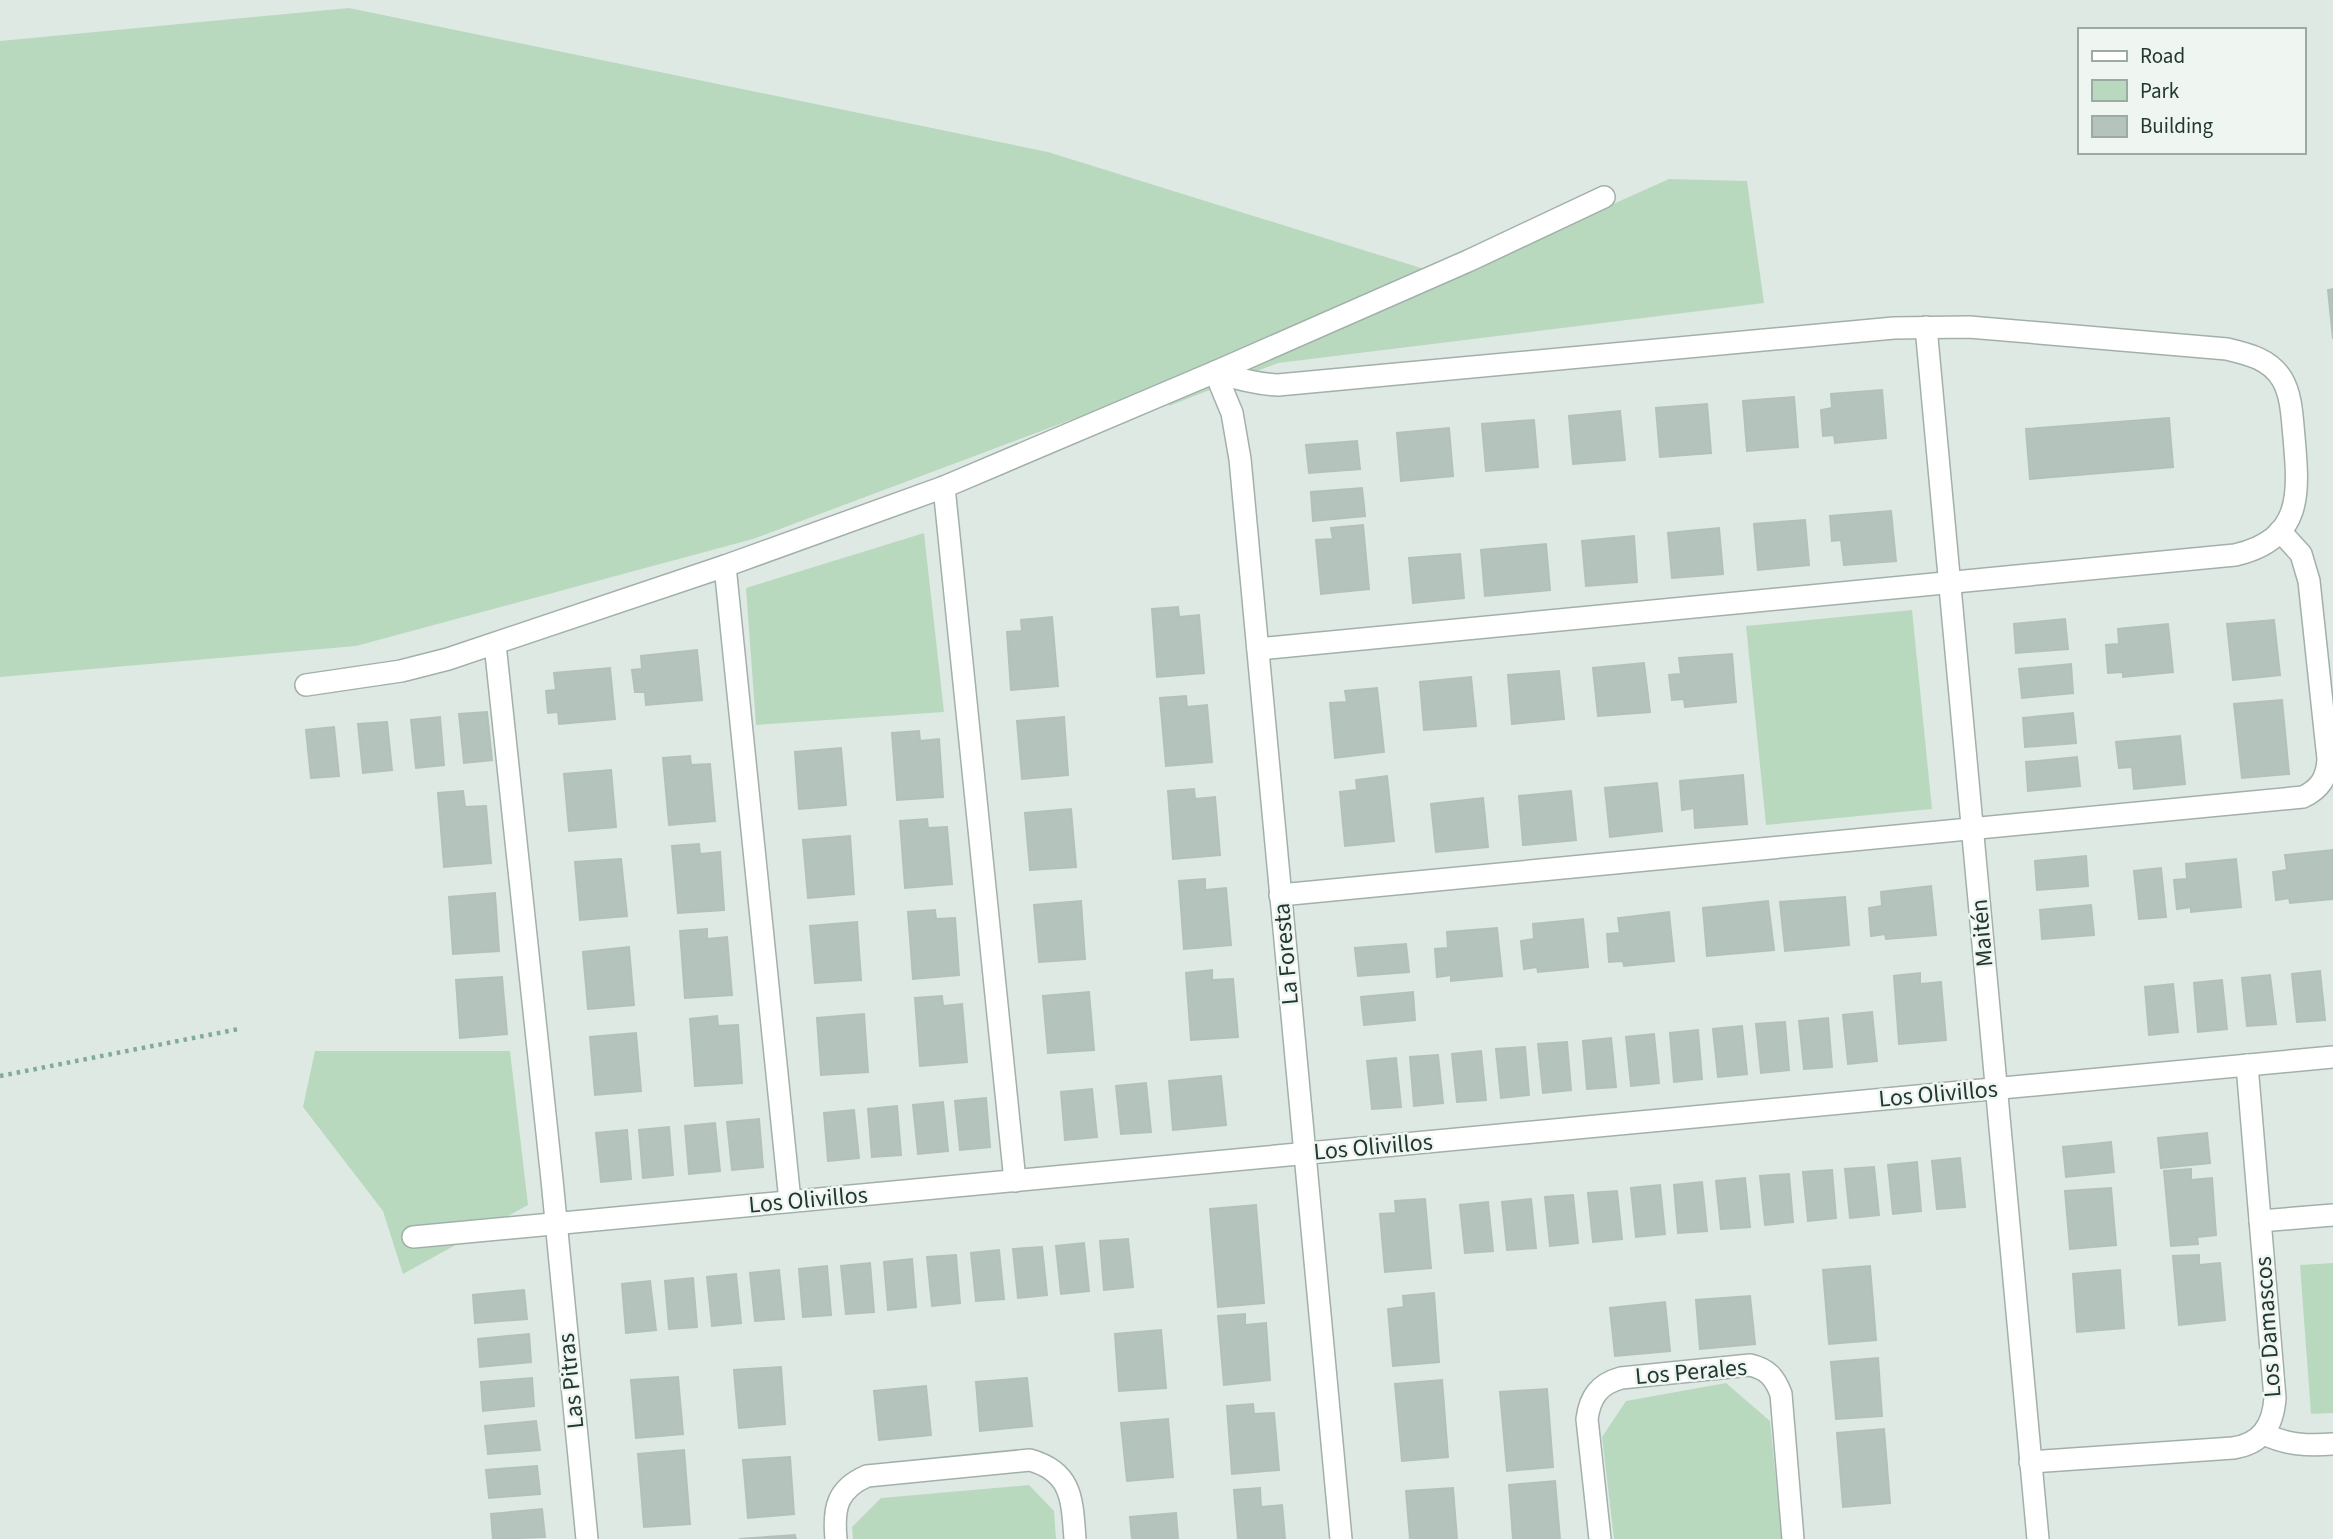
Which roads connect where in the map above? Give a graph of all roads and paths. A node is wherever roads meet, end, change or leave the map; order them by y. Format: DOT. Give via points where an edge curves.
graph roads {
  1 [pos="1604,197"];
  2 [pos="1926,327"];
  3 [pos="1215,372"];
  4 [pos="944,486"];
  5 [pos="2280,531"];
  6 [pos="725,566"];
  7 [pos="1950,582"];
  8 [pos="495,644"];
  9 [pos="1258,649"];
  10 [pos="306,685"];
  11 [pos="1973,829"];
  12 [pos="1280,895"];
  13 [pos="239,1029"];
  14 [pos="2333,1057"];
  15 [pos="2247,1065"];
  16 [pos="0,1076"];
  17 [pos="1996,1088"];
  18 [pos="1304,1153"];
  19 [pos="1015,1181"];
  20 [pos="790,1201"];
  21 [pos="2333,1215"];
  22 [pos="2260,1221"];
  23 [pos="556,1223"];
  24 [pos="413,1237"];
  25 [pos="2264,1434"];
  26 [pos="2333,1444"];
  27 [pos="2031,1462"];
  28 [pos="587,1539"];
  29 [pos="836,1539"];
  30 [pos="1075,1539"];
  31 [pos="1341,1539"];
  32 [pos="1600,1539"];
  33 [pos="1793,1539"];
  34 [pos="2038,1539"];
  1 -- 3 [label="street"];
  2 -- 3 [label="street" via="1278,385"];
  2 -- 5 [label="street" via="2227,349 2259,358 2282,378 2291,406 2297,496"];
  2 -- 7 [label="street, Maitén"];
  3 -- 4 [label="street"];
  3 -- 9 [label="street, La Foresta" via="1237,436"];
  4 -- 6 [label="street"];
  4 -- 19 [label="street"];
  5 -- 7 [label="street" via="2260,547 2235,555"];
  5 -- 11 [label="street" via="2301,554 2309,581 2328,758 2320,786 2293,799"];
  6 -- 8 [label="street"];
  6 -- 20 [label="street"];
  7 -- 9 [label="street"];
  7 -- 11 [label="street, Maitén"];
  8 -- 10 [label="street" via="401,671"];
  8 -- 23 [label="street, Las Pitras"];
  9 -- 12 [label="street, La Foresta"];
  11 -- 12 [label="street"];
  11 -- 17 [label="street, Maitén"];
  12 -- 18 [label="street, La Foresta"];
  13 -- 16 [label="path"];
  14 -- 15 [label="street, Los Olivillos"];
  15 -- 17 [label="street, Los Olivillos"];
  15 -- 22 [label="street, Los Damascos"];
  17 -- 18 [label="street, Los Olivillos"];
  17 -- 27 [label="street, Maitén"];
  18 -- 19 [label="street, Los Olivillos"];
  18 -- 31 [label="street, La Foresta"];
  19 -- 20 [label="street, Los Olivillos"];
  20 -- 23 [label="street, Los Olivillos"];
  21 -- 22 [label="street"];
  22 -- 25 [label="street, Los Damascos" via="2275,1398"];
  23 -- 24 [label="street, Los Olivillos"];
  23 -- 28 [label="street, Las Pitras"];
  25 -- 26 [label="street" via="2292,1444"];
  25 -- 27 [label="street, Los Damascos" via="2233,1448"];
  27 -- 34 [label="street, Maitén"];
  29 -- 30 [label="street" via="839,1499 855,1481 867,1476 1030,1460 1051,1468 1067,1487"];
  32 -- 33 [label="street, Los Perales" via="1587,1419 1594,1395 1621,1378 1750,1365 1768,1372 1781,1394"];
}
